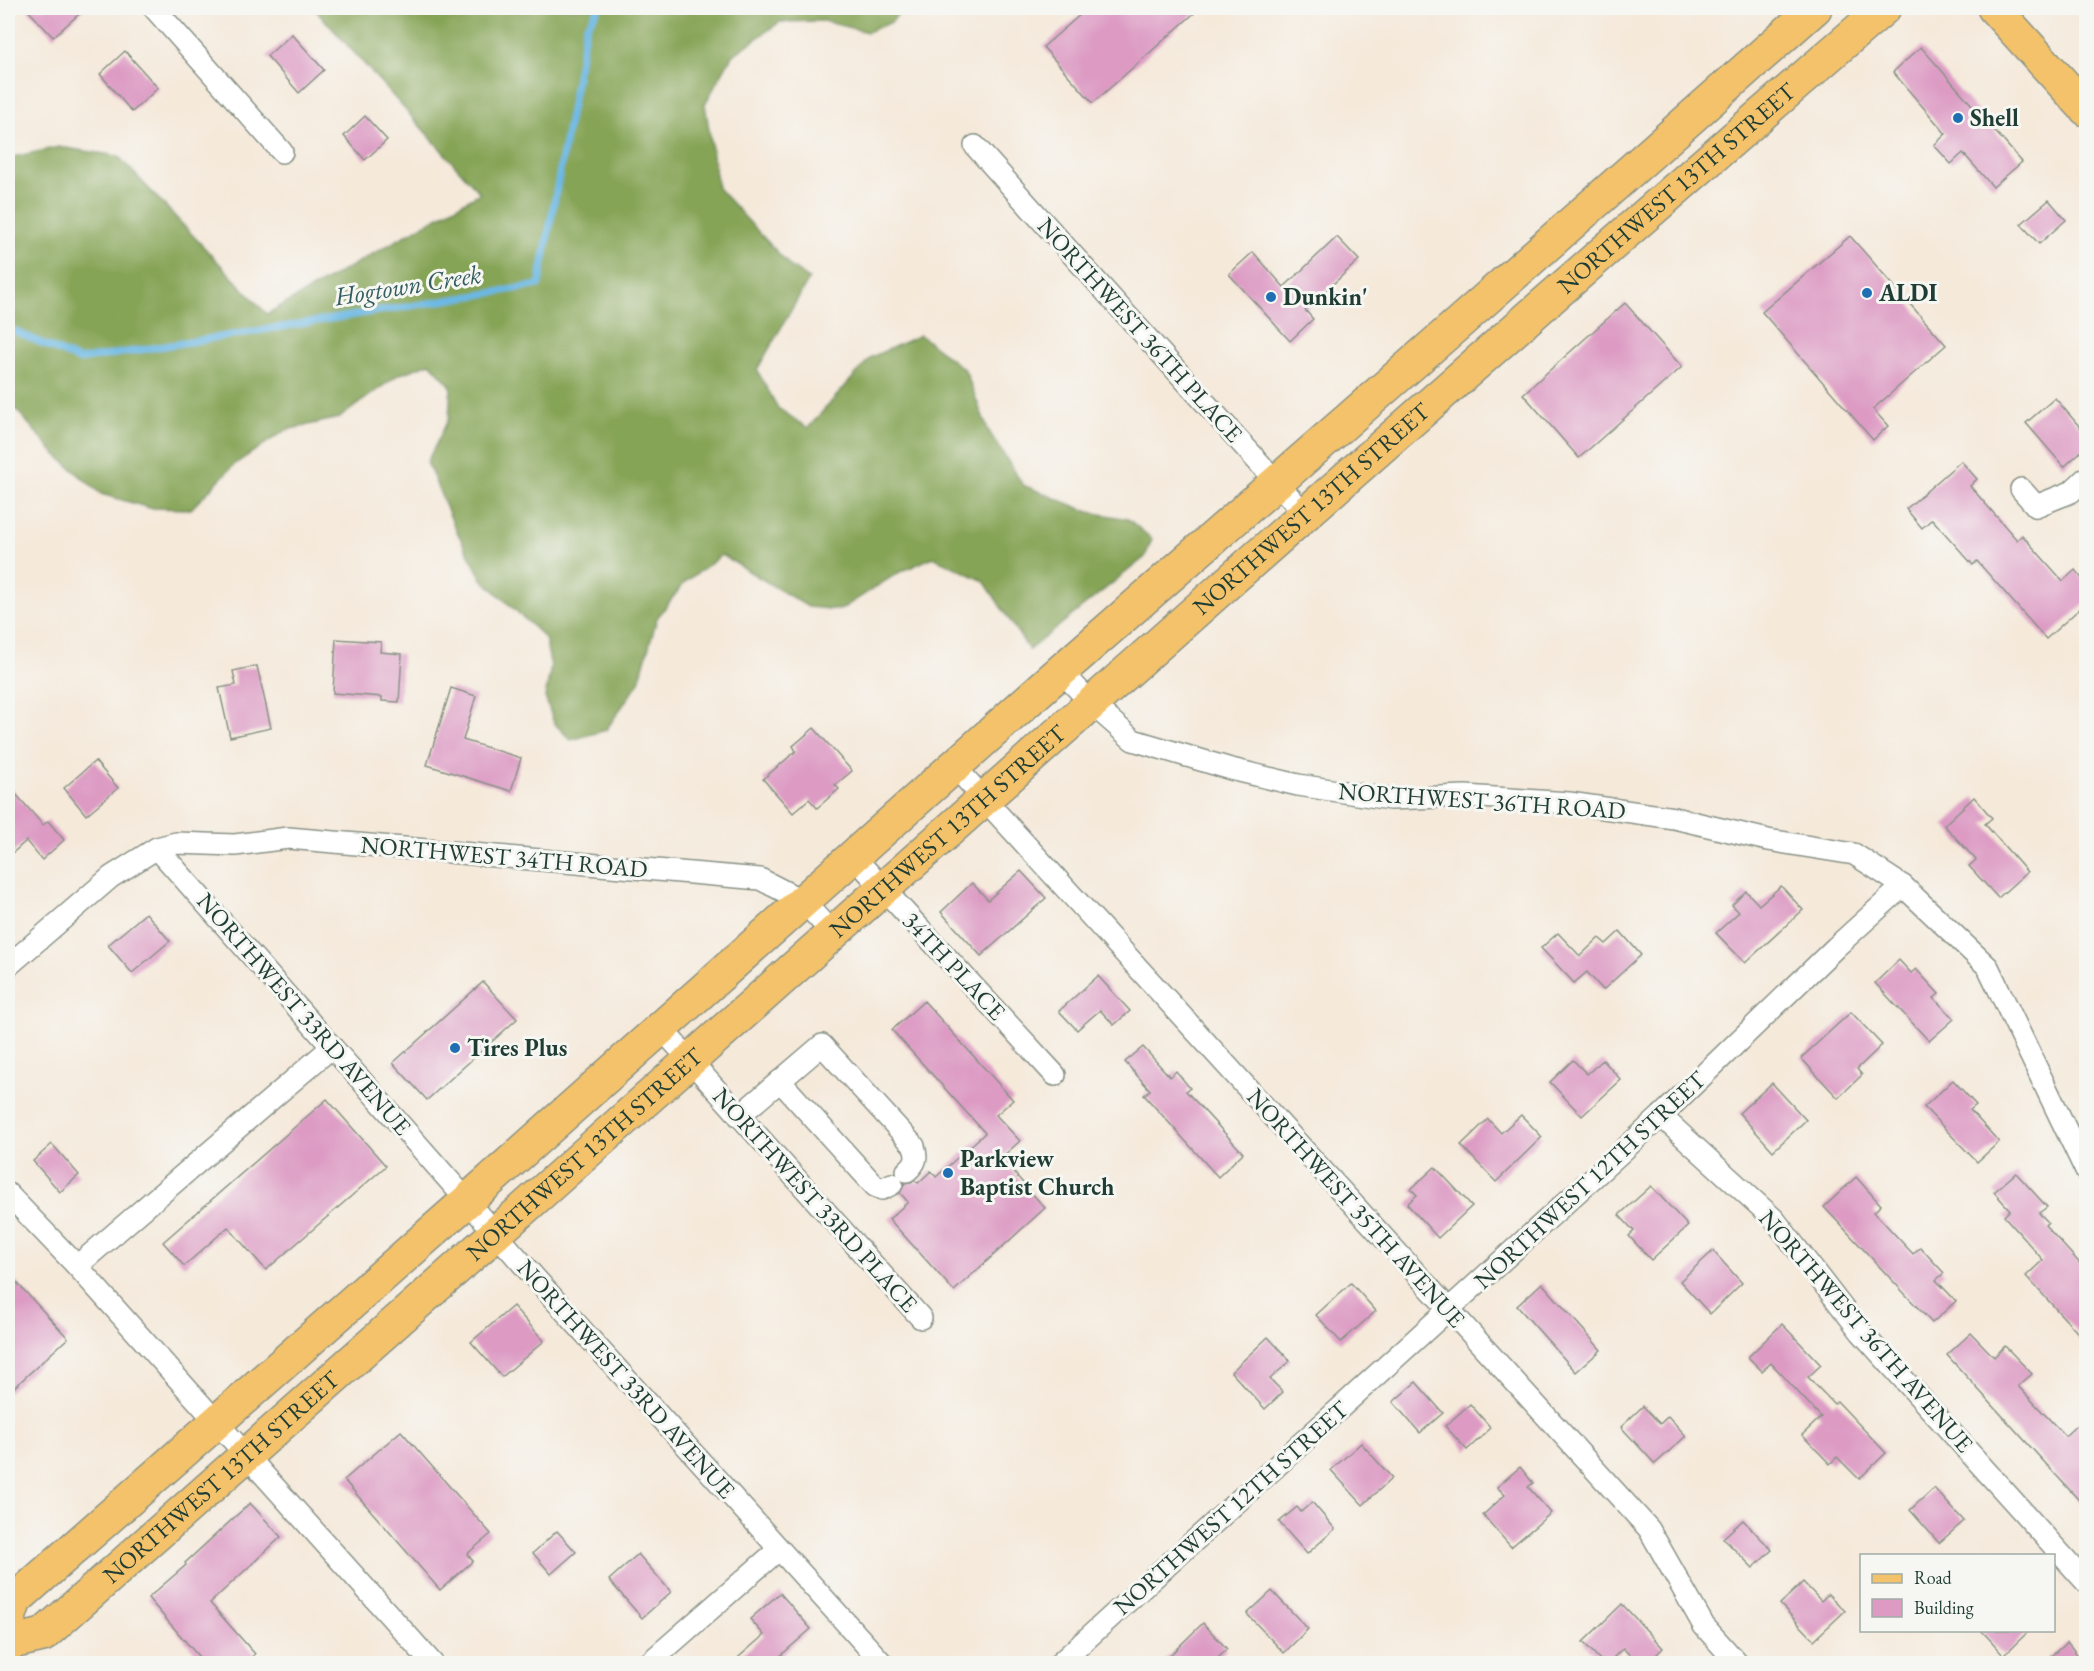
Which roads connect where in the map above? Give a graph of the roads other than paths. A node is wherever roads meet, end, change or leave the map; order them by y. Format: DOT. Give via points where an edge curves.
graph roads {
  1 [pos="154,8"];
  2 [pos="1815,8"];
  3 [pos="1884,8"];
  4 [pos="1994,8"];
  5 [pos="2086,109"];
  6 [pos="975,146"];
  7 [pos="282,152"];
  8 [pos="2086,478"];
  9 [pos="1276,482"];
  10 [pos="2020,489"];
  11 [pos="1305,514"];
  12 [pos="1061,671"];
  13 [pos="1092,704"];
  14 [pos="954,767"];
  15 [pos="985,800"];
  16 [pos="157,848"];
  17 [pos="854,857"];
  18 [pos="1903,886"];
  19 [pos="883,890"];
  20 [pos="803,902"];
  21 [pos="833,933"];
  22 [pos="8,966"];
  23 [pos="661,1028"];
  24 [pos="332,1047"];
  25 [pos="690,1061"];
  26 [pos="1054,1075"];
  27 [pos="780,1081"];
  28 [pos="739,1116"];
  29 [pos="1661,1116"];
  30 [pos="2086,1171"];
  31 [pos="8,1194"];
  32 [pos="467,1201"];
  33 [pos="496,1233"];
  34 [pos="77,1266"];
  35 [pos="1449,1310"];
  36 [pos="921,1317"];
  37 [pos="216,1421"];
  38 [pos="246,1455"];
  39 [pos="778,1550"];
  40 [pos="2086,1582"];
  41 [pos="8,1621"];
  42 [pos="8,1643"];
  43 [pos="433,1664"];
  44 [pos="648,1664"];
  45 [pos="883,1664"];
  46 [pos="1059,1664"];
  47 [pos="1738,1664"];
  1 -- 7 [label="street"];
  2 -- 9 [label="main road, NORTHWEST 13TH STREET"];
  3 -- 11 [label="main road, NORTHWEST 13TH STREET"];
  4 -- 5 [label="main road"];
  6 -- 9 [label="street, NORTHWEST 36TH PLACE"];
  8 -- 10 [label="street" via="2071,492 2036,507"];
  9 -- 11 [label="street, NORTHWEST 36TH PLACE"];
  9 -- 12 [label="main road, NORTHWEST 13TH STREET"];
  11 -- 13 [label="main road, NORTHWEST 13TH STREET"];
  12 -- 13 [label="street, NORTHWEST 36TH ROAD"];
  12 -- 14 [label="main road, NORTHWEST 13TH STREET"];
  13 -- 15 [label="main road, NORTHWEST 13TH STREET"];
  13 -- 18 [label="street, NORTHWEST 36TH ROAD" via="1133,741 1298,785 1390,800 1465,795 1569,803 1674,818 1768,840 1854,854"];
  14 -- 15 [label="street, NORTHWEST 35TH AVENUE"];
  14 -- 17 [label="main road, NORTHWEST 13TH STREET"];
  15 -- 19 [label="main road, NORTHWEST 13TH STREET"];
  15 -- 35 [label="street, NORTHWEST 35TH AVENUE"];
  16 -- 20 [label="street, NORTHWEST 34TH ROAD" via="176,843 235,845 288,838 760,879"];
  16 -- 22 [label="street" via="111,878"];
  16 -- 24 [label="street, NORTHWEST 33RD AVENUE"];
  17 -- 19 [label="street, 34TH PLACE"];
  17 -- 20 [label="main road, NORTHWEST 13TH STREET"];
  18 -- 29 [label="street, NORTHWEST 12TH STREET"];
  18 -- 30 [label="street, NORTHWEST 36TH ROAD" via="1988,967"];
  19 -- 21 [label="main road, NORTHWEST 13TH STREET"];
  19 -- 26 [label="street, 34TH PLACE"];
  20 -- 21 [label="street, NORTHWEST 34TH ROAD"];
  20 -- 23 [label="main road, NORTHWEST 13TH STREET"];
  21 -- 25 [label="main road, NORTHWEST 13TH STREET"];
  23 -- 25 [label="street, NORTHWEST 33RD PLACE"];
  23 -- 32 [label="main road, NORTHWEST 13TH STREET"];
  24 -- 32 [label="street, NORTHWEST 33RD AVENUE"];
  24 -- 34 [label="street"];
  25 -- 28 [label="street, NORTHWEST 33RD PLACE"];
  25 -- 33 [label="main road, NORTHWEST 13TH STREET"];
  27 -- 27 [label="street" via="822,1045 914,1146 915,1164 882,1189 875,1186"];
  27 -- 28 [label="street"];
  28 -- 36 [label="street, NORTHWEST 33RD PLACE"];
  29 -- 35 [label="street, NORTHWEST 12TH STREET"];
  29 -- 40 [label="street, NORTHWEST 36TH AVENUE" via="1774,1219 1861,1332"];
  31 -- 34 [label="street"];
  32 -- 33 [label="street, NORTHWEST 33RD AVENUE"];
  32 -- 37 [label="main road, NORTHWEST 13TH STREET"];
  33 -- 38 [label="main road, NORTHWEST 13TH STREET"];
  33 -- 39 [label="street, NORTHWEST 33RD AVENUE"];
  34 -- 37 [label="street"];
  35 -- 46 [label="street, NORTHWEST 12TH STREET"];
  35 -- 47 [label="street, NORTHWEST 35TH AVENUE" via="1649,1529 1704,1626"];
  37 -- 38 [label="street"];
  37 -- 41 [label="main road, NORTHWEST 13TH STREET" via="15,1600"];
  38 -- 42 [label="main road, NORTHWEST 13TH STREET" via="43,1635"];
  38 -- 43 [label="street"];
  39 -- 44 [label="street"];
  39 -- 45 [label="street, NORTHWEST 33RD AVENUE"];
}
